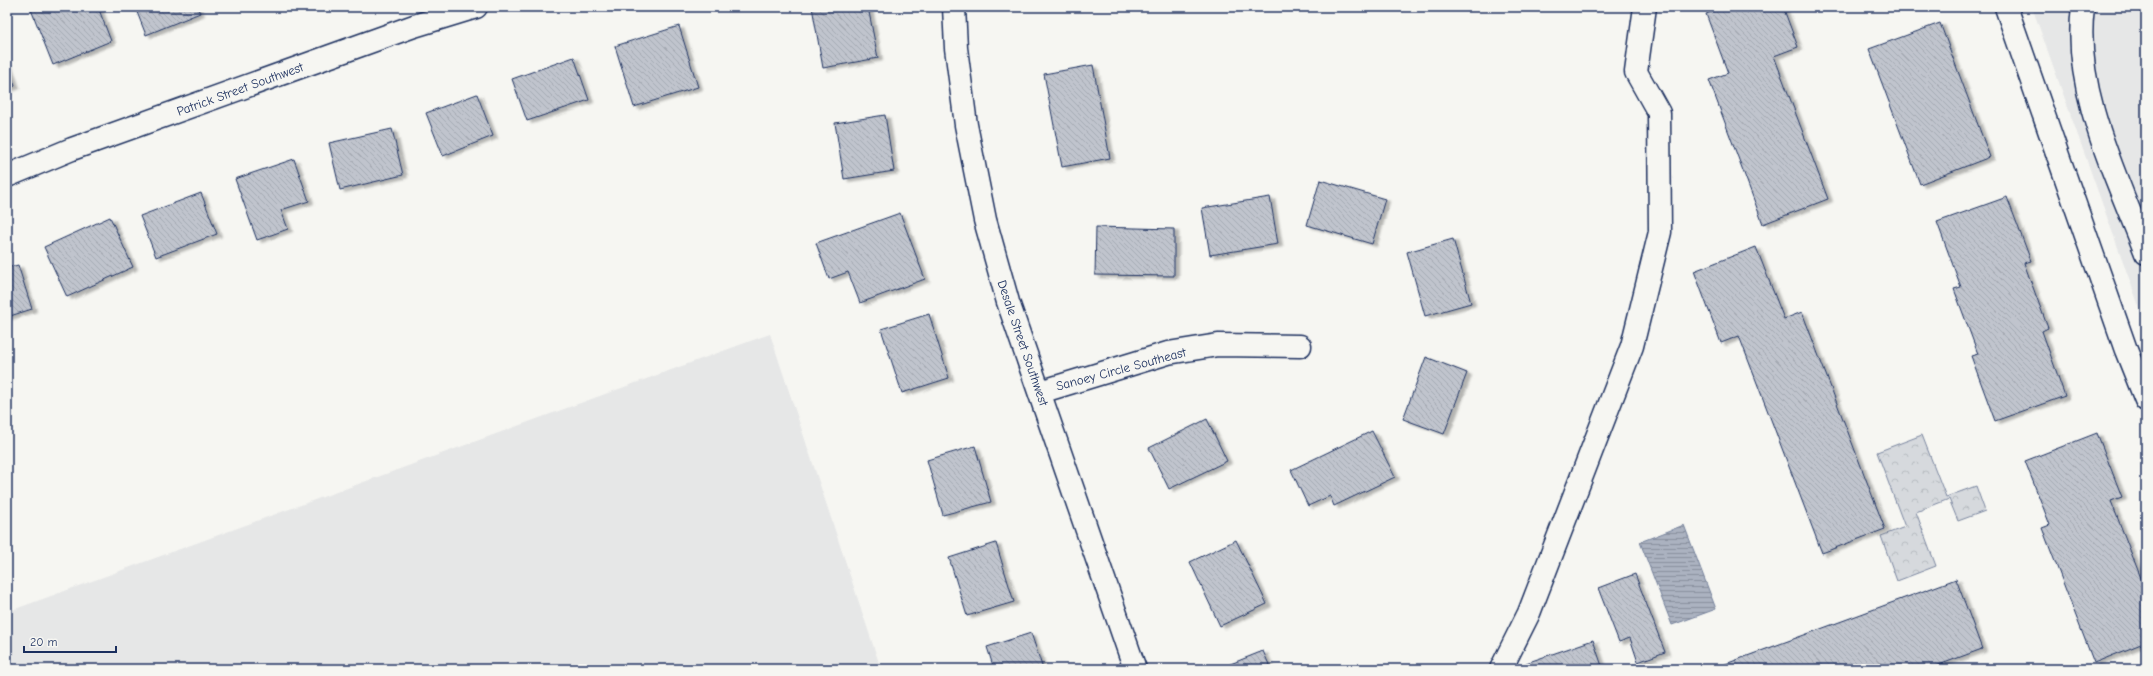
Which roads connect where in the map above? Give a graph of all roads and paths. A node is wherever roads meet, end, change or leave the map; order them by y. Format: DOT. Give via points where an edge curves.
graph roads {
  1 [pos="476,7"];
  2 [pos="954,7"];
  3 [pos="1645,7"];
  4 [pos="2006,7"];
  5 [pos="2083,7"];
  6 [pos="7,176"];
  7 [pos="2146,253"];
  8 [pos="1300,346"];
  9 [pos="1040,392"];
  10 [pos="2146,400"];
  11 [pos="1135,669"];
  12 [pos="1501,669"];
  1 -- 6 [label="street, Patrick Street Southwest" via="414,26 80,146"];
  2 -- 9 [label="street, Desale Street Southwest" via="956,48 966,125 985,220 1008,302"];
  3 -- 12 [label="street" via="1636,72 1659,113 1660,232 1632,346 1529,613"];
  4 -- 10 [label="street" via="2126,350"];
  5 -- 7 [label="street" via="2083,50 2089,96 2102,138"];
  8 -- 9 [label="street, Sanoey Circle Southeast" via="1218,345 1168,353"];
  9 -- 11 [label="street, Desale Street Southwest"];
}
